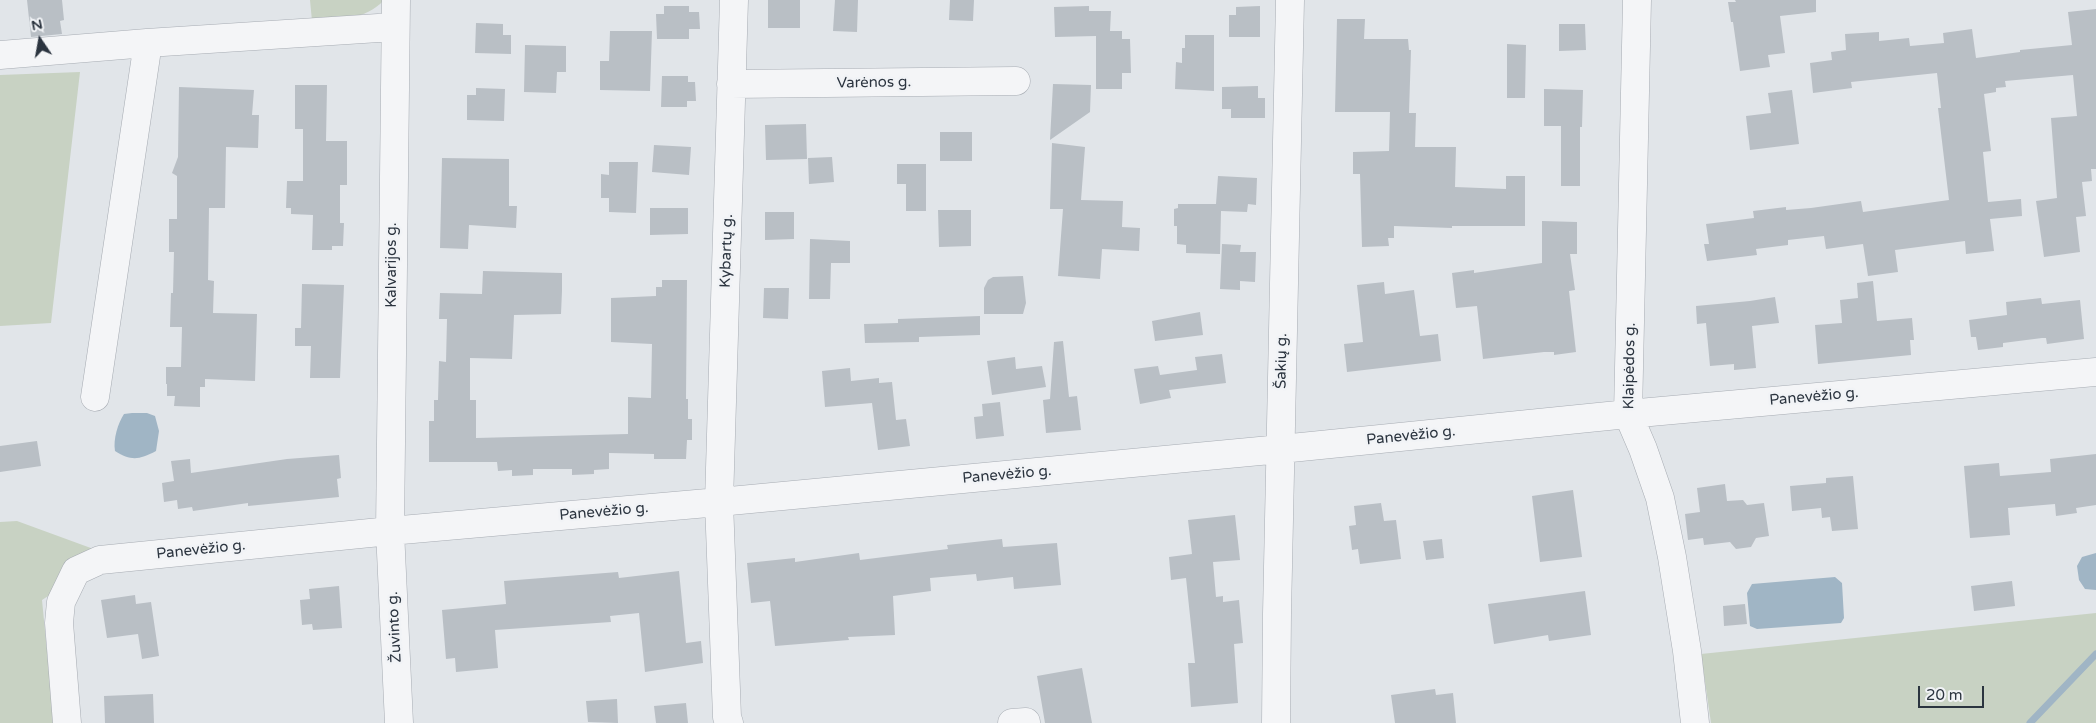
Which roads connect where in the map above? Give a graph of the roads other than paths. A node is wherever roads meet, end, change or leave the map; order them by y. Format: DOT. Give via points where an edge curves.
graph roads {
  1 [pos="396,0"];
  2 [pos="734,0"];
  3 [pos="1290,0"];
  4 [pos="1637,0"];
  5 [pos="394,27"];
  6 [pos="147,43"];
  7 [pos="0,55"];
  8 [pos="1016,81"];
  9 [pos="732,84"];
  10 [pos="2096,372"];
  11 [pos="95,397"];
  12 [pos="1628,414"];
  13 [pos="1280,450"];
  14 [pos="719,502"];
  15 [pos="390,531"];
  16 [pos="67,723"];
  17 [pos="399,723"];
  18 [pos="729,723"];
  19 [pos="1276,723"];
  20 [pos="1695,723"];
  1 -- 5 [label="street, Kalvarijos g."];
  2 -- 9 [label="street, Kybartų g."];
  3 -- 13 [label="street, Šakių g."];
  4 -- 12 [label="street, Klaipėdos g."];
  5 -- 6 [label="street"];
  5 -- 15 [label="street, Kalvarijos g."];
  6 -- 7 [label="street"];
  6 -- 11 [label="street"];
  8 -- 9 [label="street, Varėnos g."];
  9 -- 14 [label="street, Kybartų g."];
  10 -- 12 [label="street, Panevėžio g."];
  12 -- 13 [label="street, Panevėžio g."];
  12 -- 20 [label="street, Klaipėdos g." via="1660,498 1687,651"];
  13 -- 14 [label="street, Panevėžio g."];
  13 -- 19 [label="street, Šakių g."];
  14 -- 15 [label="street, Panevėžio g."];
  14 -- 18 [label="street, Kybartų g."];
  15 -- 16 [label="street, Panevėžio g." via="100,560 76,571 62,602 59,623"];
  15 -- 17 [label="street, Žuvinto g."];
}
